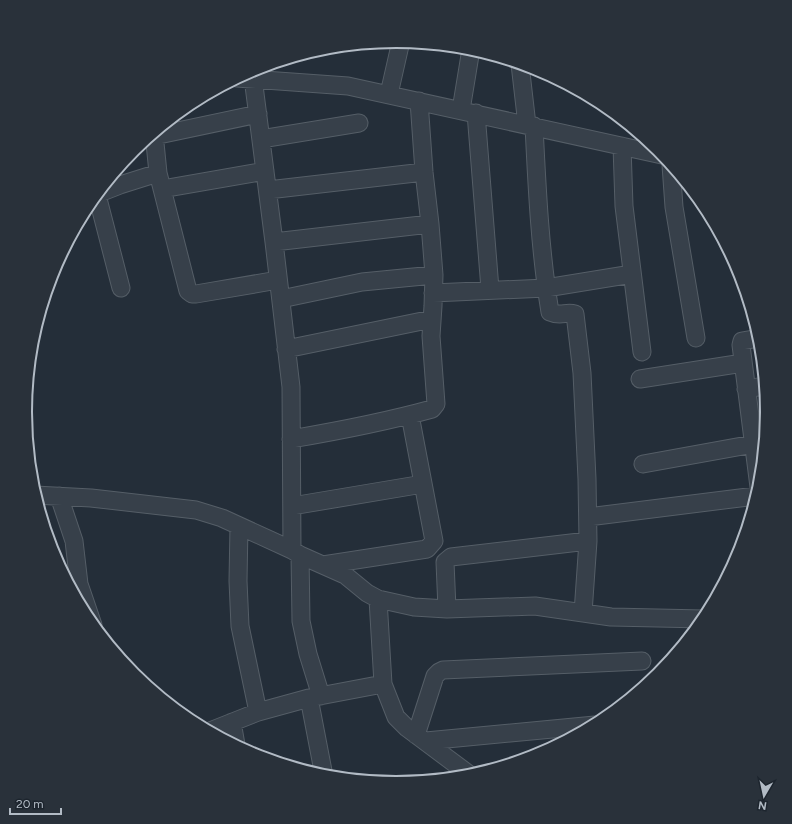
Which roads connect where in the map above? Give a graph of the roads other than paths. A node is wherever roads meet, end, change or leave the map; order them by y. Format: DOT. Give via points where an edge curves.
graph roads {
  1 [pos="399,48"];
  2 [pos="471,56"];
  3 [pos="521,70"];
  4 [pos="255,77"];
  5 [pos="249,80"];
  6 [pos="389,94"];
  7 [pos="420,101"];
  8 [pos="468,112"];
  9 [pos="258,114"];
  10 [pos="359,124"];
  11 [pos="530,126"];
  12 [pos="161,134"];
  13 [pos="155,139"];
  14 [pos="261,139"];
  15 [pos="622,146"];
  16 [pos="650,152"];
  17 [pos="265,171"];
  18 [pos="424,172"];
  19 [pos="672,174"];
  20 [pos="160,181"];
  21 [pos="107,189"];
  22 [pos="268,190"];
  23 [pos="99,202"];
  24 [pos="430,224"];
  25 [pos="274,242"];
  26 [pos="632,274"];
  27 [pos="434,275"];
  28 [pos="278,280"];
  29 [pos="121,288"];
  30 [pos="546,288"];
  31 [pos="490,289"];
  32 [pos="433,293"];
  33 [pos="281,299"];
  34 [pos="432,319"];
  35 [pos="696,338"];
  36 [pos="753,339"];
  37 [pos="286,349"];
  38 [pos="642,352"];
  39 [pos="743,364"];
  40 [pos="640,379"];
  41 [pos="759,387"];
  42 [pos="746,389"];
  43 [pos="410,415"];
  44 [pos="291,439"];
  45 [pos="759,441"];
  46 [pos="759,443"];
  47 [pos="643,464"];
  48 [pos="423,484"];
  49 [pos="42,495"];
  50 [pos="59,496"];
  51 [pos="750,497"];
  52 [pos="292,506"];
  53 [pos="588,517"];
  54 [pos="239,526"];
  55 [pos="588,541"];
  56 [pos="296,552"];
  57 [pos="323,565"];
  58 [pos="82,595"];
  59 [pos="378,599"];
  60 [pos="447,609"];
  61 [pos="583,614"];
  62 [pos="696,619"];
  63 [pos="642,661"];
  64 [pos="383,684"];
  65 [pos="315,697"];
  66 [pos="258,712"];
  67 [pos="232,722"];
  68 [pos="580,726"];
  69 [pos="217,729"];
  70 [pos="235,738"];
  71 [pos="421,738"];
  72 [pos="323,769"];
  73 [pos="463,770"];
  1 -- 6 [label="street"];
  2 -- 8 [label="street"];
  3 -- 11 [label="street"];
  4 -- 6 [label="street" via="348,86"];
  5 -- 9 [label="street"];
  6 -- 7 [label="street"];
  7 -- 8 [label="street"];
  7 -- 18 [label="street"];
  8 -- 11 [label="street"];
  8 -- 31 [label="street"];
  9 -- 12 [label="street"];
  9 -- 14 [label="street"];
  10 -- 14 [label="street"];
  11 -- 15 [label="street"];
  11 -- 30 [label="street"];
  13 -- 20 [label="street"];
  14 -- 17 [label="street"];
  15 -- 16 [label="street"];
  15 -- 26 [label="street" via="624,206"];
  17 -- 20 [label="street"];
  17 -- 22 [label="street"];
  18 -- 22 [label="street"];
  18 -- 24 [label="street"];
  19 -- 35 [label="street" via="674,207"];
  20 -- 21 [label="street" via="120,184"];
  20 -- 28 [label="street" via="188,290 192,294"];
  22 -- 25 [label="street"];
  23 -- 29 [label="street"];
  24 -- 25 [label="street"];
  24 -- 27 [label="street"];
  25 -- 28 [label="street"];
  26 -- 30 [label="street"];
  26 -- 38 [label="street"];
  27 -- 32 [label="street"];
  27 -- 33 [label="street" via="362,282"];
  28 -- 33 [label="street"];
  30 -- 31 [label="street"];
  30 -- 53 [label="street" via="550,312 557,315 575,314 582,372"];
  31 -- 32 [label="street"];
  32 -- 34 [label="street"];
  33 -- 37 [label="street"];
  34 -- 37 [label="street"];
  34 -- 43 [label="street" via="436,404 432,409"];
  36 -- 39 [label="street" via="742,341"];
  37 -- 44 [label="street" via="291,387"];
  39 -- 40 [label="street"];
  39 -- 42 [label="street"];
  41 -- 42 [label="street"];
  42 -- 45 [label="street"];
  43 -- 44 [label="street"];
  43 -- 48 [label="street"];
  44 -- 52 [label="street"];
  46 -- 47 [label="street"];
  48 -- 52 [label="street"];
  48 -- 57 [label="street" via="434,541 427,549"];
  49 -- 50 [label="street"];
  50 -- 54 [label="street" via="196,510"];
  50 -- 58 [label="street" via="74,541"];
  51 -- 53 [label="street"];
  52 -- 56 [label="street"];
  53 -- 55 [label="street"];
  54 -- 56 [label="street"];
  54 -- 66 [label="street" via="240,626"];
  55 -- 60 [label="street" via="451,556 445,562"];
  55 -- 61 [label="street"];
  56 -- 57 [label="street"];
  56 -- 65 [label="street" via="301,621"];
  57 -- 59 [label="street" via="345,575"];
  59 -- 60 [label="street" via="414,607"];
  59 -- 64 [label="street"];
  60 -- 61 [label="street" via="535,606"];
  61 -- 62 [label="street"];
  63 -- 71 [label="street" via="443,670 435,676"];
  64 -- 65 [label="street"];
  64 -- 71 [label="street" via="396,717"];
  65 -- 66 [label="street"];
  65 -- 72 [label="street"];
  66 -- 67 [label="street"];
  67 -- 69 [label="street"];
  67 -- 70 [label="street"];
  68 -- 71 [label="street"];
  71 -- 73 [label="street"];
}
